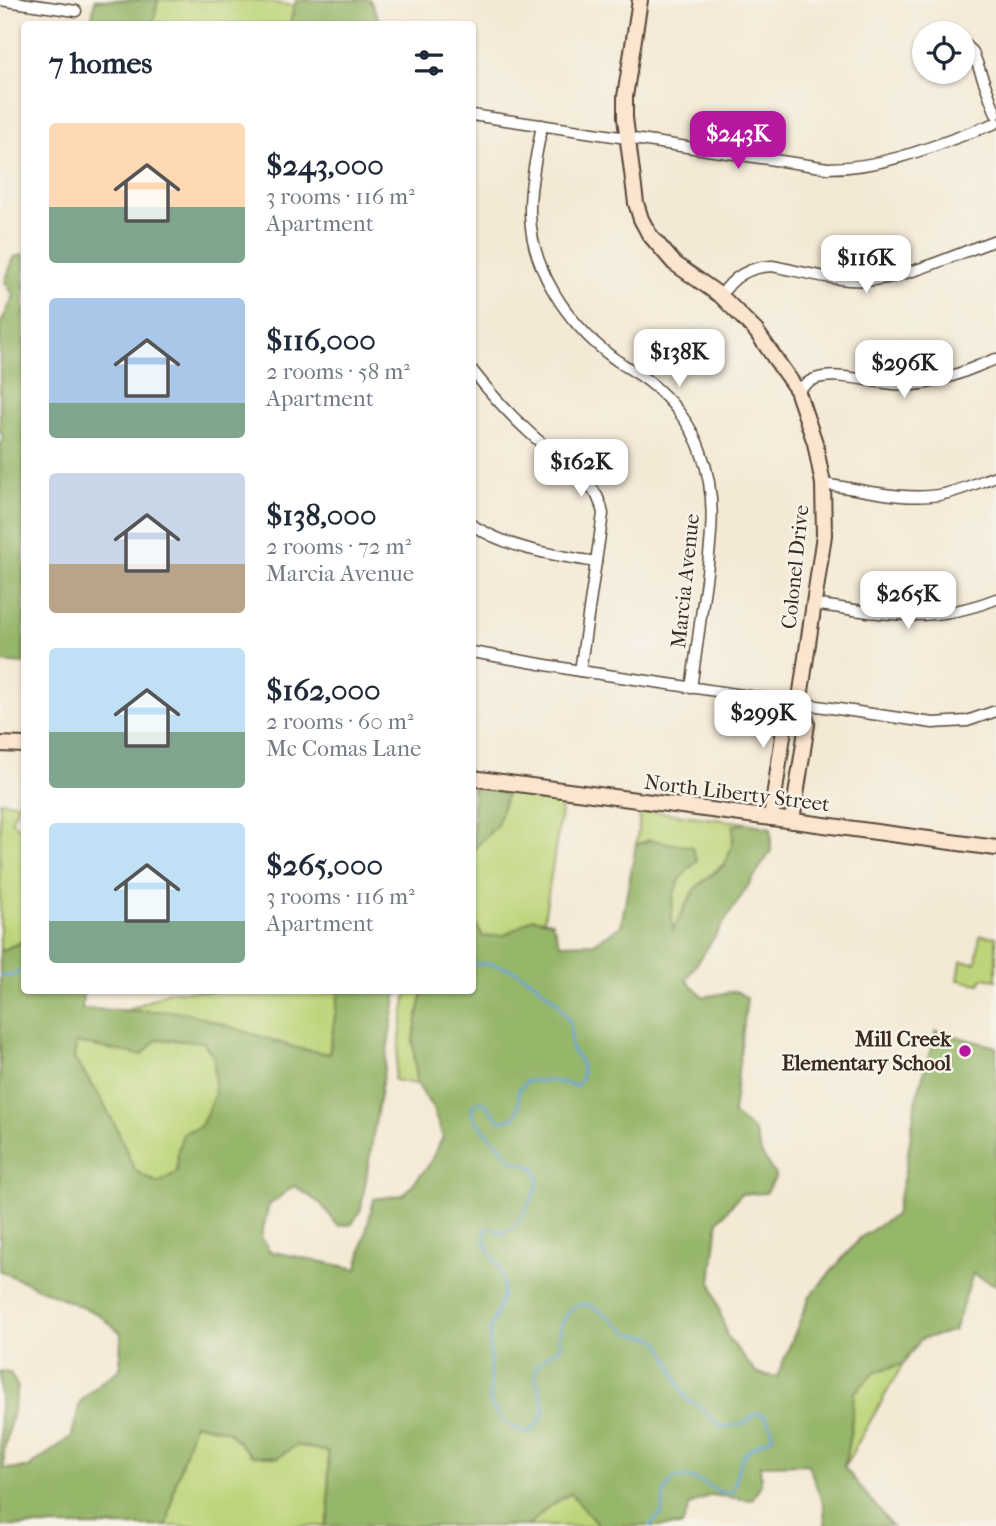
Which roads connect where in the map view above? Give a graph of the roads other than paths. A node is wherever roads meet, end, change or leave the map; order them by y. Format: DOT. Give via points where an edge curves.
graph roads {
  1 [pos="640,0"];
  2 [pos="0,1"];
  3 [pos="76,11"];
  4 [pos="975,57"];
  5 [pos="996,114"];
  6 [pos="476,116"];
  7 [pos="996,123"];
  8 [pos="542,125"];
  9 [pos="627,138"];
  10 [pos="996,240"];
  11 [pos="721,296"];
  12 [pos="996,359"];
  13 [pos="476,375"];
  14 [pos="797,390"];
  15 [pos="996,476"];
  16 [pos="823,484"];
  17 [pos="476,528"];
  18 [pos="596,562"];
  19 [pos="996,599"];
  20 [pos="814,604"];
  21 [pos="476,653"];
  22 [pos="580,671"];
  23 [pos="691,688"];
  24 [pos="799,705"];
  25 [pos="996,711"];
  26 [pos="0,744"];
  27 [pos="21,745"];
  28 [pos="476,779"];
  29 [pos="771,818"];
  30 [pos="792,821"];
  31 [pos="996,848"];
  1 -- 9 [label="street, Colonel Drive" via="625,97"];
  2 -- 3 [label="street"];
  4 -- 5 [label="street"];
  6 -- 8 [label="street"];
  7 -- 9 [label="street" via="893,160 847,168"];
  8 -- 9 [label="street"];
  8 -- 23 [label="street, Marcia Avenue" via="530,212 533,242 546,277 587,335 674,406 693,434 708,470 713,528"];
  9 -- 11 [label="street, Colonel Drive" via="636,203 649,234 674,263"];
  10 -- 11 [label="street" via="873,280 760,266 734,279"];
  11 -- 14 [label="street, Colonel Drive" via="757,331"];
  12 -- 14 [label="street" via="934,382 897,385 827,376 812,379"];
  13 -- 18 [label="street" via="497,401 597,493 603,514"];
  14 -- 16 [label="street, Colonel Drive"];
  15 -- 16 [label="street" via="925,496"];
  16 -- 20 [label="street, Colonel Drive" via="824,535"];
  17 -- 18 [label="street" via="541,554"];
  18 -- 22 [label="street"];
  19 -- 20 [label="street" via="961,611 900,616"];
  20 -- 24 [label="street, Colonel Drive"];
  21 -- 22 [label="street"];
  22 -- 23 [label="street"];
  23 -- 24 [label="street"];
  24 -- 25 [label="street" via="933,723 967,721"];
  24 -- 29 [label="street, Colonel Drive" via="785,722"];
  24 -- 30 [label="street, Colonel Drive" via="807,724"];
  26 -- 27 [label="street"];
  28 -- 29 [label="street, North Liberty Street"];
  29 -- 30 [label="street, North Liberty Street"];
  30 -- 31 [label="street, North Liberty Street"];
}
